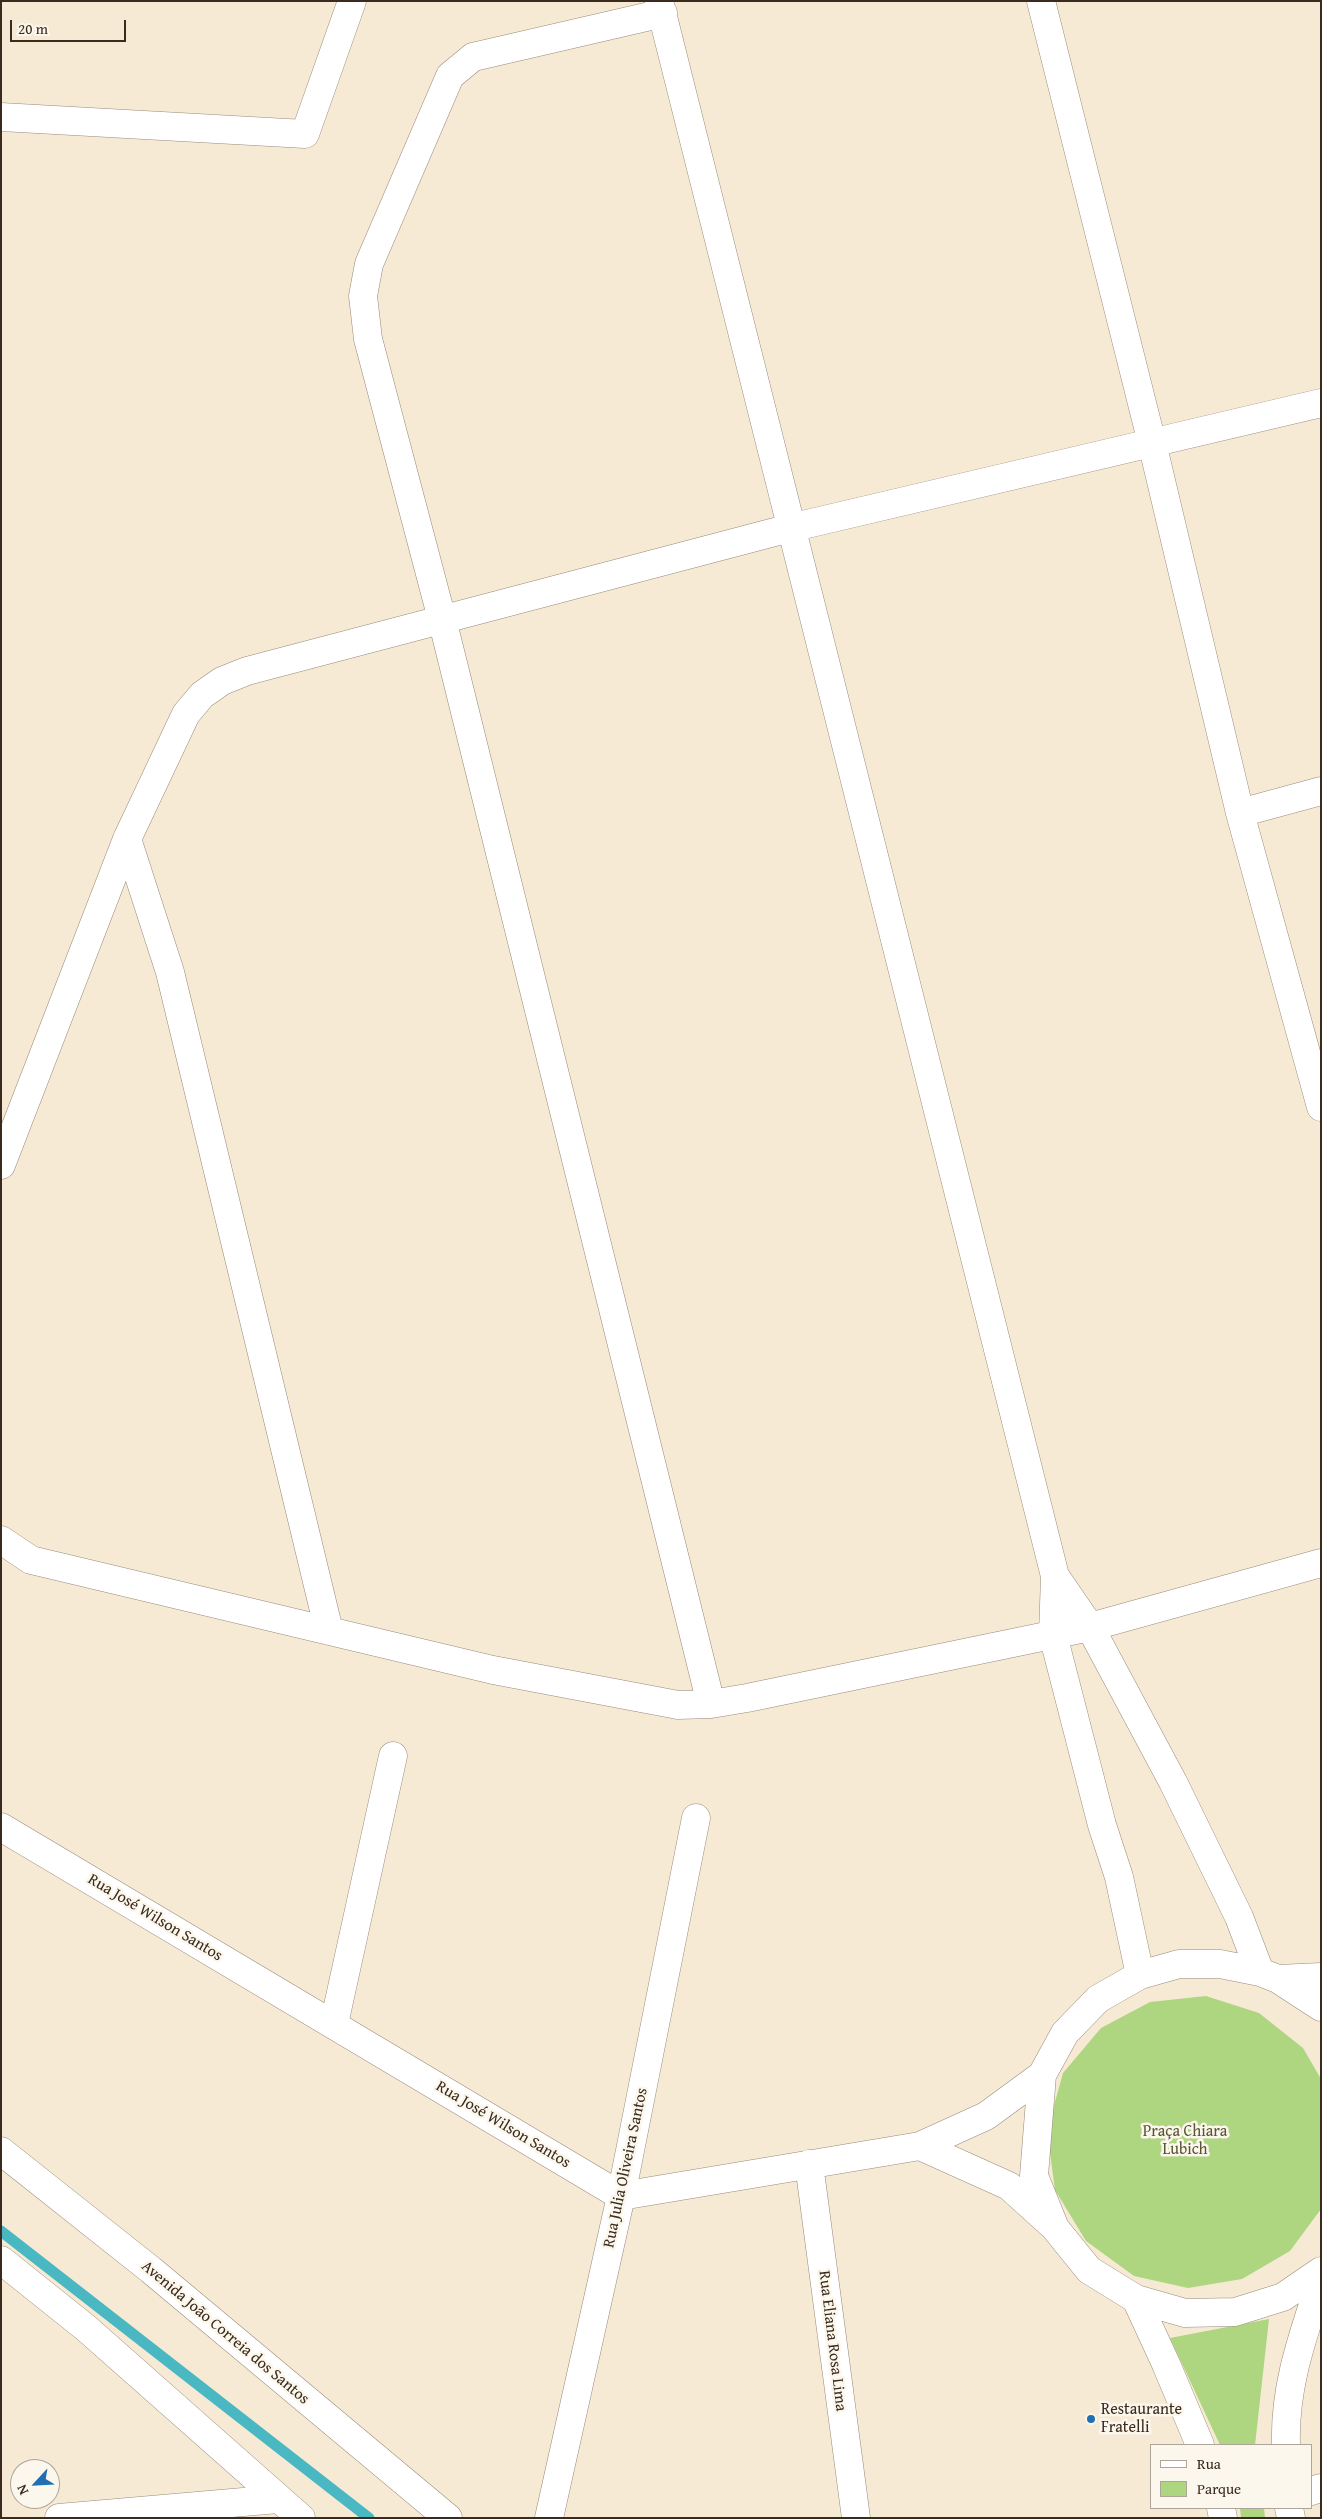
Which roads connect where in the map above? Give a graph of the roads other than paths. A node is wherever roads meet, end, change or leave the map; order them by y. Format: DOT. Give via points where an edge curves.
graph roads {
  1 [pos="352,1"];
  2 [pos="1041,1"];
  3 [pos="661,7"];
  4 [pos="1,117"];
  5 [pos="1321,403"];
  6 [pos="1152,443"];
  7 [pos="790,528"];
  8 [pos="442,620"];
  9 [pos="1321,791"];
  10 [pos="1240,813"];
  11 [pos="126,839"];
  12 [pos="1321,1107"];
  13 [pos="1,1165"];
  14 [pos="1,1540"];
  15 [pos="1321,1563"];
  16 [pos="1055,1576"];
  17 [pos="1090,1627"];
  18 [pos="329,1631"];
  19 [pos="1053,1635"];
  20 [pos="711,1704"];
  21 [pos="393,1756"];
  22 [pos="696,1818"];
  23 [pos="1,1827"];
  24 [pos="1140,1975"];
  25 [pos="1269,1976"];
  26 [pos="1321,1977"];
  27 [pos="1321,2007"];
  28 [pos="334,2024"];
  29 [pos="1042,2075"];
  30 [pos="920,2146"];
  31 [pos="1,2151"];
  32 [pos="809,2164"];
  33 [pos="621,2196"];
  34 [pos="1055,2228"];
  35 [pos="1,2260"];
  36 [pos="1321,2271"];
  37 [pos="1321,2280"];
  38 [pos="1136,2299"];
  39 [pos="1200,2444"];
  40 [pos="1286,2444"];
  41 [pos="278,2499"];
  42 [pos="59,2518"];
  43 [pos="301,2518"];
  44 [pos="448,2518"];
  45 [pos="549,2518"];
  46 [pos="856,2518"];
  1 -- 4 [label="street" via="305,134"];
  2 -- 6 [label="street"];
  3 -- 7 [label="street"];
  3 -- 8 [label="street" via="473,57 462,64 450,76 369,264 363,296 368,339"];
  5 -- 6 [label="street"];
  6 -- 7 [label="street"];
  6 -- 10 [label="street"];
  7 -- 8 [label="street"];
  7 -- 16 [label="street"];
  8 -- 11 [label="street" via="246,670 222,681 202,695 186,714"];
  8 -- 20 [label="street"];
  9 -- 10 [label="street"];
  10 -- 12 [label="street"];
  11 -- 13 [label="street"];
  11 -- 18 [label="street" via="170,972"];
  14 -- 18 [label="street" via="31,1560"];
  15 -- 17 [label="street"];
  16 -- 17 [label="street"];
  16 -- 19 [label="street"];
  17 -- 19 [label="street"];
  17 -- 25 [label="street"];
  18 -- 20 [label="street" via="532,1677 678,1705"];
  19 -- 20 [label="street"];
  19 -- 24 [label="street" via="1119,1877"];
  21 -- 28 [label="street"];
  22 -- 33 [label="street, Rua Julia Oliveira Santos"];
  23 -- 28 [label="street, Rua José Wilson Santos"];
  24 -- 25 [label="street" via="1179,1964 1220,1964"];
  24 -- 29 [label="street" via="1098,1999 1064,2033"];
  25 -- 26 [label="street"];
  25 -- 27 [label="street"];
  28 -- 33 [label="street, Rua José Wilson Santos"];
  29 -- 30 [label="street" via="986,2116"];
  29 -- 34 [label="street" via="1034,2176"];
  30 -- 32 [label="street"];
  30 -- 34 [label="street" via="1009,2186"];
  31 -- 44 [label="street, Avenida João Correia dos Santos" via="151,2270"];
  32 -- 33 [label="street"];
  32 -- 46 [label="street, Rua Eliana Rosa Lima"];
  33 -- 45 [label="street, Rua Julia Oliveira Santos"];
  34 -- 38 [label="street" via="1089,2270"];
  35 -- 41 [label="street" via="86,2328"];
  36 -- 38 [label="street" via="1283,2296 1235,2312 1185,2313"];
  37 -- 40 [label="street" via="1291,2375"];
  38 -- 39 [label="street"];
  41 -- 42 [label="street"];
  41 -- 43 [label="street"];
}
